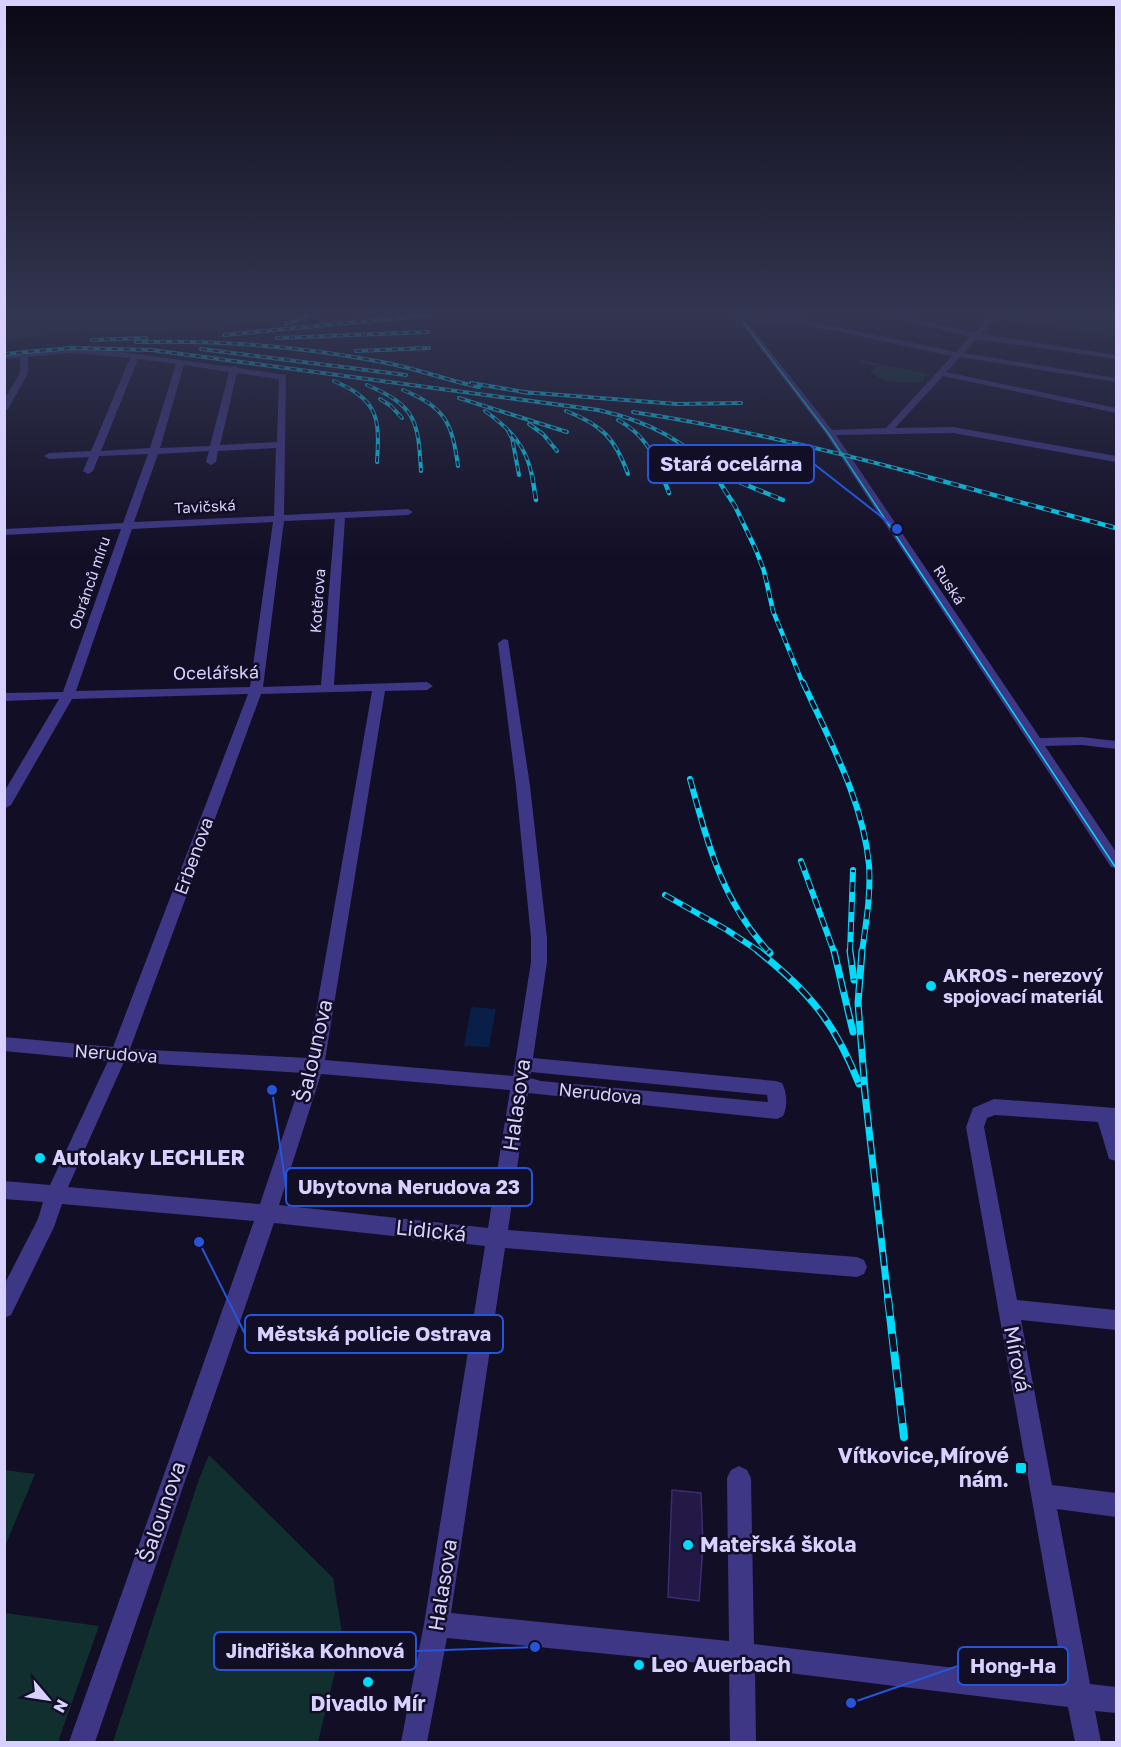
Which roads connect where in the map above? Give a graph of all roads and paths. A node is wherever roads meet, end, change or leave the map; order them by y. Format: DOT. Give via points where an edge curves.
graph roads {
  1 [pos="11,396"];
  2 [pos="119,396"];
  3 [pos="171,396"];
  4 [pos="227,396"];
  5 [pos="282,396"];
  6 [pos="802,396"];
  7 [pos="920,396"];
  8 [pos="1053,396"];
  9 [pos="1115,408"];
  10 [pos="4,409"];
  11 [pos="890,430"];
  12 [pos="830,433"];
  13 [pos="280,445"];
  14 [pos="215,448"];
  15 [pos="154,451"];
  16 [pos="95,454"];
  17 [pos="49,456"];
  18 [pos="1116,459"];
  19 [pos="211,462"];
  20 [pos="88,471"];
  21 [pos="408,512"];
  22 [pos="340,515"];
  23 [pos="279,518"];
  24 [pos="128,526"];
  25 [pos="4,531"];
  26 [pos="504,643"];
  27 [pos="428,686"];
  28 [pos="379,687"];
  29 [pos="327,689"];
  30 [pos="255,690"];
  31 [pos="68,695"];
  32 [pos="4,697"];
  33 [pos="1036,742"];
  34 [pos="1116,745"];
  35 [pos="4,805"];
  36 [pos="1116,863"];
  37 [pos="4,1044"];
  38 [pos="119,1055"];
  39 [pos="523,1064"];
  40 [pos="315,1066"];
  41 [pos="521,1084"];
  42 [pos="1111,1115"];
  43 [pos="1116,1153"];
  44 [pos="4,1190"];
  45 [pos="55,1195"];
  46 [pos="267,1213"];
  47 [pos="498,1238"];
  48 [pos="857,1267"];
  49 [pos="4,1308"];
  50 [pos="1008,1309"];
  51 [pos="1116,1320"];
  52 [pos="739,1478"];
  53 [pos="1043,1496"];
  54 [pos="1116,1505"];
  55 [pos="437,1624"];
  56 [pos="742,1656"];
  57 [pos="1079,1695"];
  58 [pos="1116,1700"];
  59 [pos="82,1743"];
  60 [pos="414,1743"];
  61 [pos="743,1743"];
  62 [pos="1088,1743"];
  1 -- 10 [label="street"];
  2 -- 16 [label="street"];
  3 -- 15 [label="street, Obránců míru"];
  4 -- 14 [label="street"];
  5 -- 13 [label="street, Erbenova"];
  6 -- 12 [label="street, Ruská"];
  7 -- 11 [label="street"];
  8 -- 9 [label="street"];
  11 -- 12 [label="street"];
  11 -- 18 [label="street" via="959,431"];
  12 -- 33 [label="street, Ruská"];
  13 -- 14 [label="street"];
  13 -- 23 [label="street, Erbenova"];
  14 -- 15 [label="street"];
  14 -- 19 [label="street"];
  15 -- 16 [label="street"];
  15 -- 24 [label="street, Obránců míru"];
  16 -- 17 [label="street"];
  16 -- 20 [label="street"];
  21 -- 22 [label="street, Tavičská"];
  22 -- 23 [label="street, Tavičská"];
  22 -- 29 [label="street, Kotěrova"];
  23 -- 24 [label="street, Tavičská"];
  23 -- 30 [label="street, Erbenova"];
  24 -- 25 [label="street, Tavičská"];
  24 -- 31 [label="street, Obránců míru"];
  26 -- 39 [label="street, Halasova" via="540,949"];
  27 -- 28 [label="street, Ocelářská"];
  28 -- 29 [label="street, Ocelářská"];
  28 -- 40 [label="street, Šalounova"];
  29 -- 30 [label="street, Ocelářská"];
  30 -- 31 [label="street, Ocelářská"];
  30 -- 38 [label="street, Erbenova"];
  31 -- 32 [label="street, Ocelářská"];
  31 -- 35 [label="street, Obránců míru"];
  33 -- 34 [label="street"];
  33 -- 36 [label="street, Ruská"];
  37 -- 38 [label="street, Nerudova"];
  38 -- 40 [label="street, Nerudova"];
  38 -- 45 [label="street, Erbenova"];
  39 -- 41 [label="street, Halasova"];
  39 -- 41 [label="street, Nerudova" via="776,1088 777,1111"];
  40 -- 41 [label="street, Nerudova"];
  40 -- 46 [label="street, Šalounova"];
  41 -- 47 [label="street, Halasova"];
  42 -- 43 [label="street"];
  42 -- 50 [label="street, Mírová" via="993,1107 977,1116 975,1127"];
  44 -- 45 [label="street, Lidická"];
  45 -- 46 [label="street, Lidická"];
  45 -- 49 [label="street, Erbenova" via="47,1221"];
  46 -- 47 [label="street, Lidická"];
  46 -- 59 [label="street, Šalounova"];
  47 -- 48 [label="street, Lidická"];
  47 -- 55 [label="street, Halasova"];
  50 -- 51 [label="street"];
  50 -- 53 [label="street, Mírová"];
  52 -- 56 [label="street"];
  53 -- 54 [label="street"];
  53 -- 57 [label="street, Mírová"];
  55 -- 56 [label="street"];
  55 -- 60 [label="street, Halasova"];
  56 -- 57 [label="street"];
  56 -- 61 [label="street"];
  57 -- 58 [label="street"];
  57 -- 62 [label="street, Mírová"];
}
